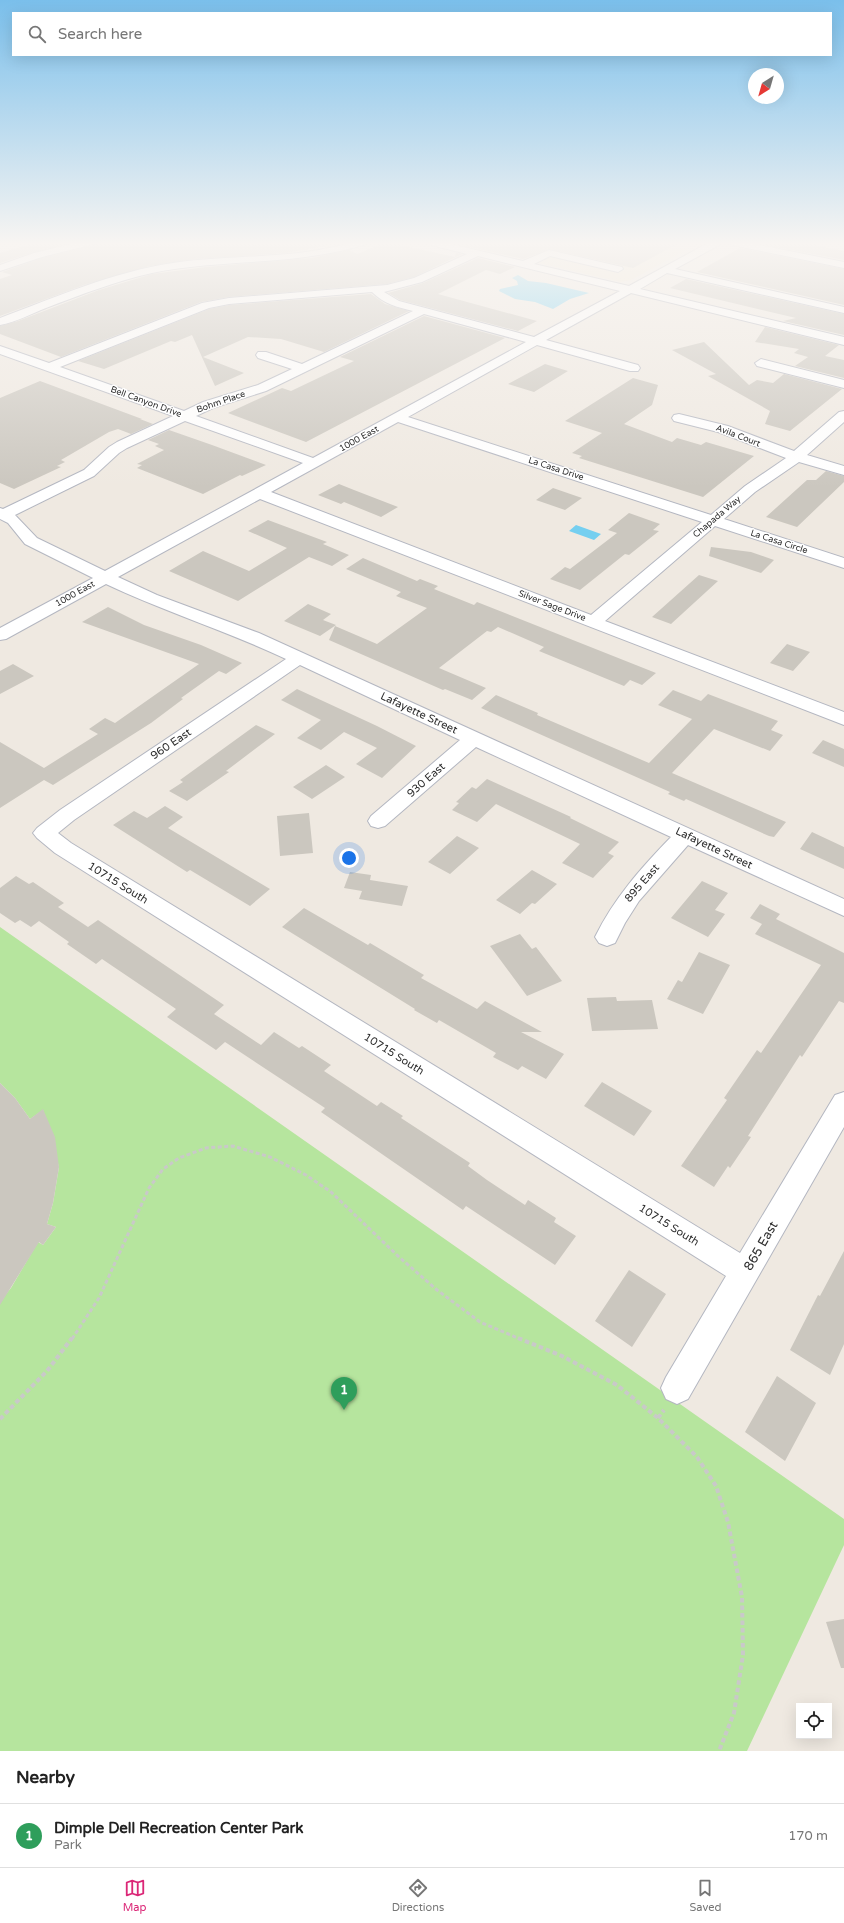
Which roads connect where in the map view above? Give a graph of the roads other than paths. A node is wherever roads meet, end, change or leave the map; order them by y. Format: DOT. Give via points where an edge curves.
graph roads {
  1 [pos="159,324"];
  2 [pos="395,324"];
  3 [pos="474,324"];
  4 [pos="569,324"];
  5 [pos="771,324"];
  6 [pos="538,341"];
  7 [pos="844,341"];
  8 [pos="0,350"];
  9 [pos="262,355"];
  10 [pos="761,363"];
  11 [pos="50,367"];
  12 [pos="303,368"];
  13 [pos="634,368"];
  14 [pos="844,384"];
  15 [pos="844,415"];
  16 [pos="184,416"];
  17 [pos="398,418"];
  18 [pos="679,418"];
  19 [pos="796,457"];
  20 [pos="315,463"];
  21 [pos="844,471"];
  22 [pos="259,493"];
  23 [pos="1,514"];
  24 [pos="713,520"];
  25 [pos="844,563"];
  26 [pos="105,578"];
  27 [pos="593,622"];
  28 [pos="0,635"];
  29 [pos="299,658"];
  30 [pos="844,719"];
  31 [pos="474,738"];
  32 [pos="378,821"];
  33 [pos="44,833"];
  34 [pos="685,835"];
  35 [pos="844,908"];
  36 [pos="607,938"];
  37 [pos="844,1103"];
  38 [pos="745,1272"];
  39 [pos="677,1388"];
  1 -- 11 [label="street"];
  2 -- 12 [label="street, Bohm Place"];
  3 -- 6 [label="street"];
  4 -- 6 [label="street, 1000 East"];
  5 -- 7 [label="street"];
  6 -- 13 [label="street"];
  6 -- 17 [label="street, 1000 East"];
  8 -- 11 [label="street, Bell Canyon Drive"];
  9 -- 12 [label="street"];
  10 -- 14 [label="street"];
  11 -- 16 [label="street, Bell Canyon Drive"];
  12 -- 16 [label="street, Bohm Place" via="258,390 208,405"];
  15 -- 19 [label="street, Chapada Way"];
  16 -- 20 [label="street, Bell Canyon Drive"];
  16 -- 23 [label="street, Bohm Place" via="122,445 89,473"];
  17 -- 20 [label="street, 1000 East"];
  17 -- 24 [label="street, La Casa Drive"];
  18 -- 19 [label="street, Avila Court" via="723,429"];
  19 -- 21 [label="street, Avila Court"];
  19 -- 24 [label="street, Chapada Way" via="750,489"];
  20 -- 22 [label="street, 1000 East"];
  22 -- 26 [label="street, 1000 East"];
  22 -- 27 [label="street, Silver Sage Drive"];
  23 -- 26 [label="street, Lafayette Street" via="20,527 31,541"];
  24 -- 25 [label="street, La Casa Circle"];
  24 -- 27 [label="street, Chapada Way"];
  26 -- 28 [label="street, 1000 East"];
  26 -- 29 [label="street, Lafayette Street"];
  27 -- 30 [label="street, Silver Sage Drive"];
  29 -- 31 [label="street, Lafayette Street"];
  29 -- 33 [label="street, 960 East"];
  31 -- 32 [label="street, 930 East"];
  31 -- 34 [label="street, Lafayette Street"];
  33 -- 38 [label="street, 10715 South" via="70,852"];
  34 -- 35 [label="street, Lafayette Street"];
  34 -- 36 [label="street, 895 East" via="625,902 614,919"];
  37 -- 38 [label="street, 865 East"];
  38 -- 39 [label="street, 865 East"];
}
